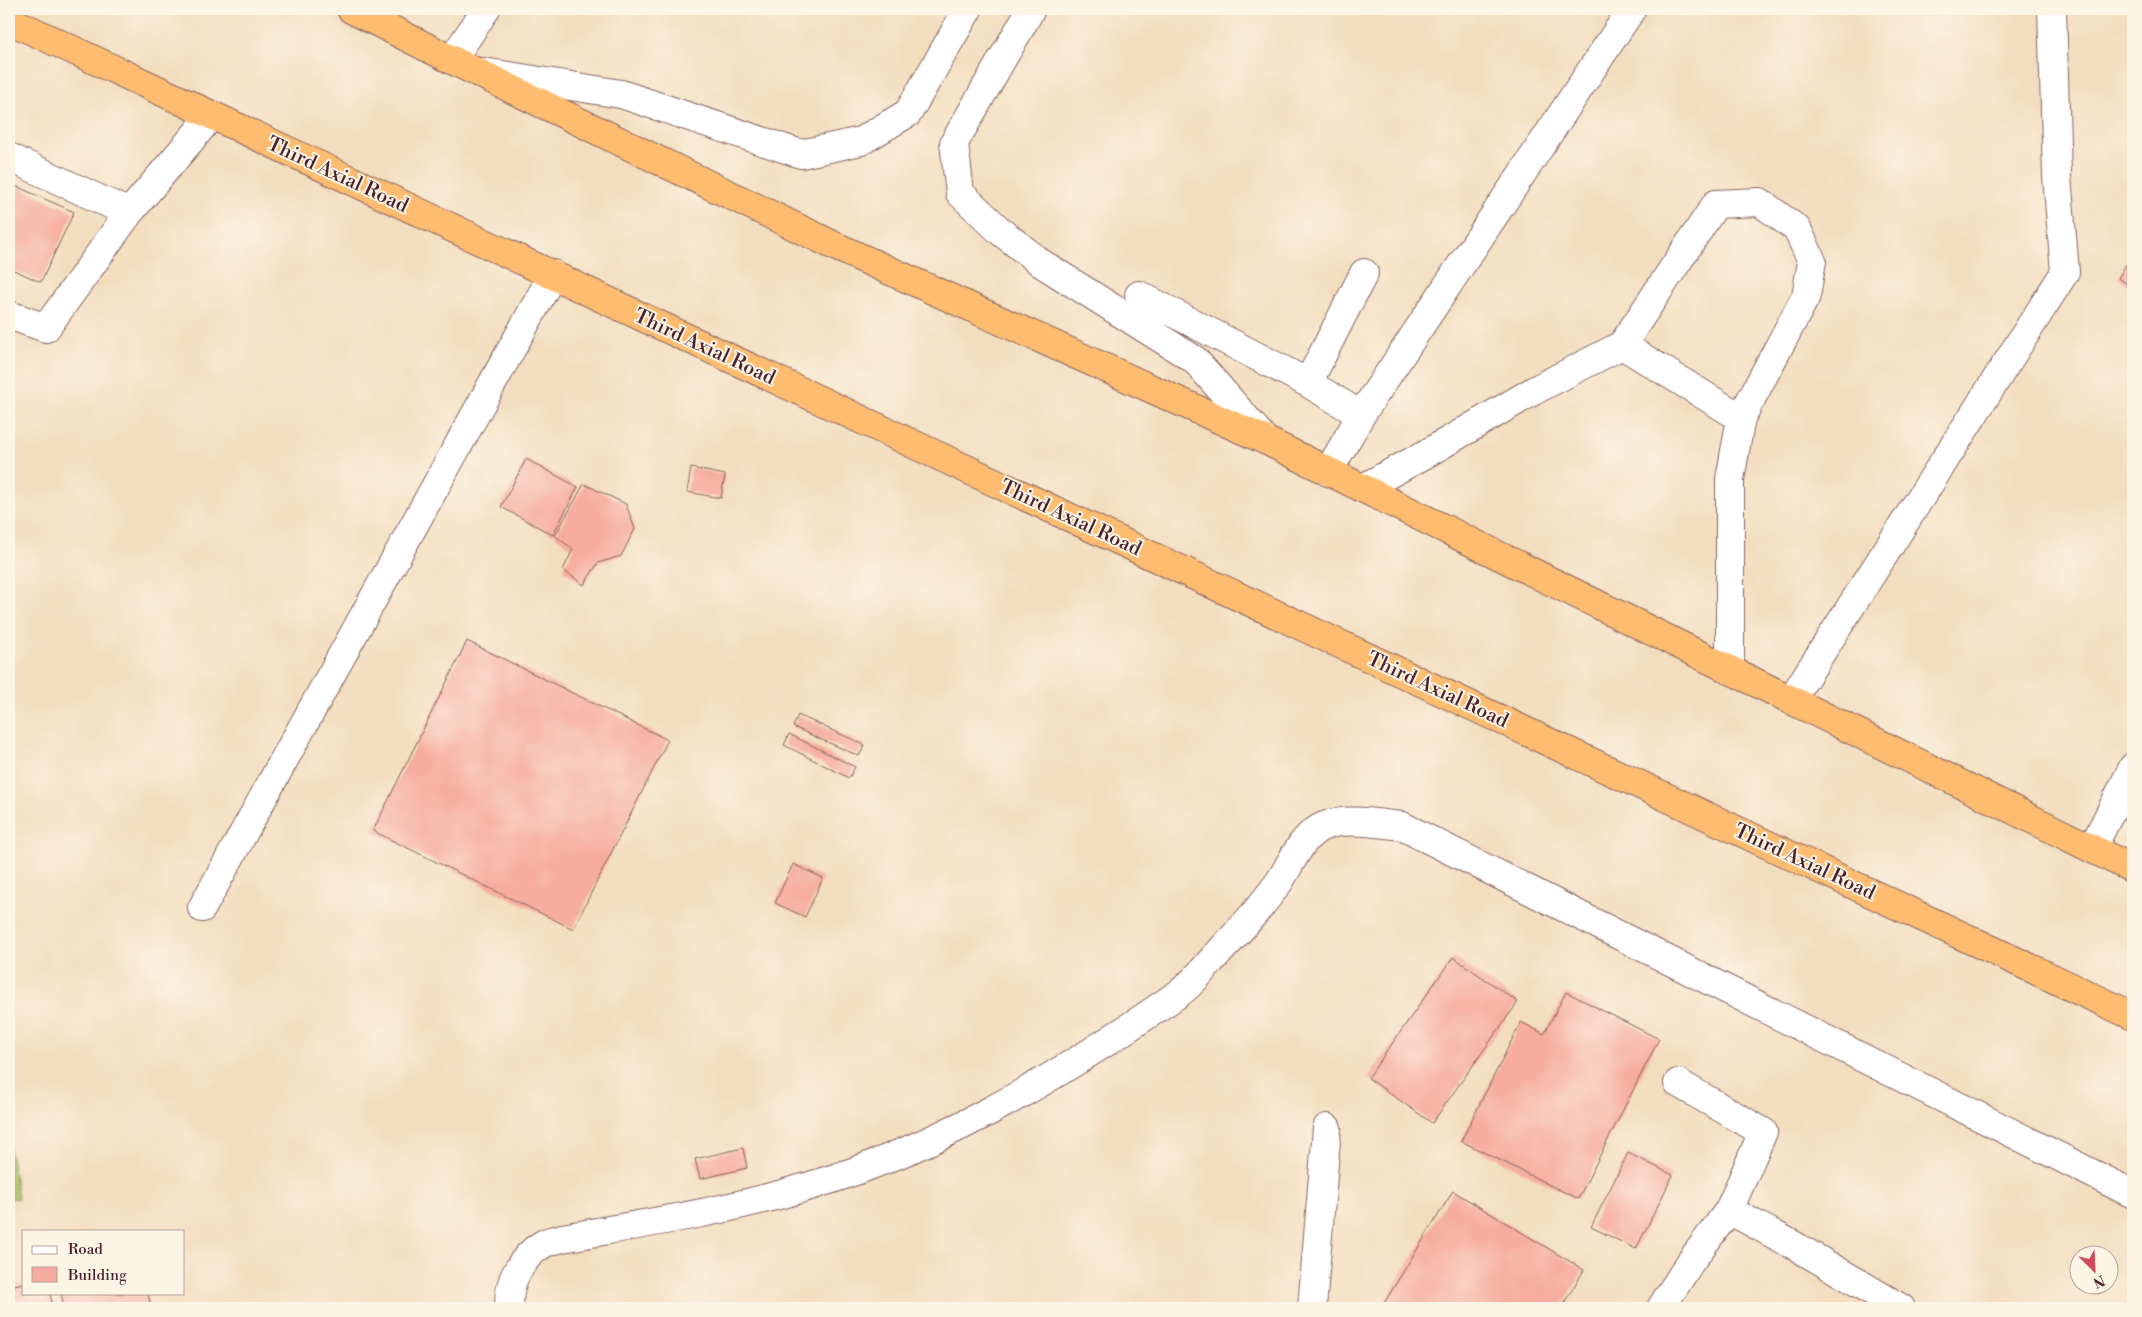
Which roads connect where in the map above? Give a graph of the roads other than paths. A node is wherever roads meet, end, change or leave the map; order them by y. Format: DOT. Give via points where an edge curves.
graph roads {
  1 [pos="486,9"];
  2 [pos="968,9"];
  3 [pos="1031,9"];
  4 [pos="1632,9"];
  5 [pos="2052,9"];
  6 [pos="362,11"];
  7 [pos="9,20"];
  8 [pos="463,65"];
  9 [pos="212,115"];
  10 [pos="9,157"];
  11 [pos="128,213"];
  12 [pos="1364,273"];
  13 [pos="553,274"];
  14 [pos="1139,295"];
  15 [pos="9,315"];
  16 [pos="1622,345"];
  17 [pos="1308,383"];
  18 [pos="1361,415"];
  19 [pos="1740,418"];
  20 [pos="1265,440"];
  21 [pos="1328,472"];
  22 [pos="1363,488"];
  23 [pos="1730,670"];
  24 [pos="1790,700"];
  25 [pos="2133,767"];
  26 [pos="2092,849"];
  27 [pos="2133,869"];
  28 [pos="202,908"];
  29 [pos="2133,1016"];
  30 [pos="1678,1083"];
  31 [pos="1327,1128"];
  32 [pos="2133,1194"];
  33 [pos="1729,1210"];
  34 [pos="510,1308"];
  35 [pos="1312,1308"];
  36 [pos="1662,1308"];
  37 [pos="1901,1308"];
  1 -- 8 [label="street"];
  2 -- 8 [label="street" via="908,113 861,140 801,154 621,94"];
  3 -- 20 [label="street" via="954,143 960,193 1000,231 1041,263 1195,360"];
  4 -- 18 [label="street"];
  5 -- 24 [label="street" via="2057,176 2065,272"];
  6 -- 8 [label="highway"];
  7 -- 9 [label="highway, Third Axial Road"];
  8 -- 20 [label="highway" via="835,246"];
  9 -- 11 [label="street"];
  9 -- 13 [label="highway, Third Axial Road"];
  10 -- 11 [label="street"];
  11 -- 15 [label="street" via="46,328"];
  12 -- 17 [label="street"];
  13 -- 28 [label="street"];
  13 -- 29 [label="highway, Third Axial Road"];
  14 -- 17 [label="street"];
  16 -- 19 [label="street"];
  16 -- 19 [label="street" via="1716,204 1760,202 1797,229 1812,261 1806,296"];
  16 -- 22 [label="street" via="1535,390"];
  17 -- 18 [label="street"];
  18 -- 21 [label="street"];
  19 -- 23 [label="street" via="1730,479"];
  20 -- 21 [label="highway"];
  21 -- 22 [label="highway"];
  22 -- 23 [label="highway"];
  23 -- 24 [label="highway"];
  24 -- 26 [label="highway"];
  25 -- 26 [label="street"];
  26 -- 27 [label="highway"];
  30 -- 33 [label="street" via="1763,1132"];
  31 -- 35 [label="street"];
  32 -- 34 [label="street" via="1402,826 1343,822 1324,826 1306,838 1279,882 1241,930 1185,989 1103,1046 1034,1088 922,1145 851,1173 783,1194 703,1213 544,1244 527,1256 515,1275"];
  33 -- 36 [label="street"];
  33 -- 37 [label="street"];
}
